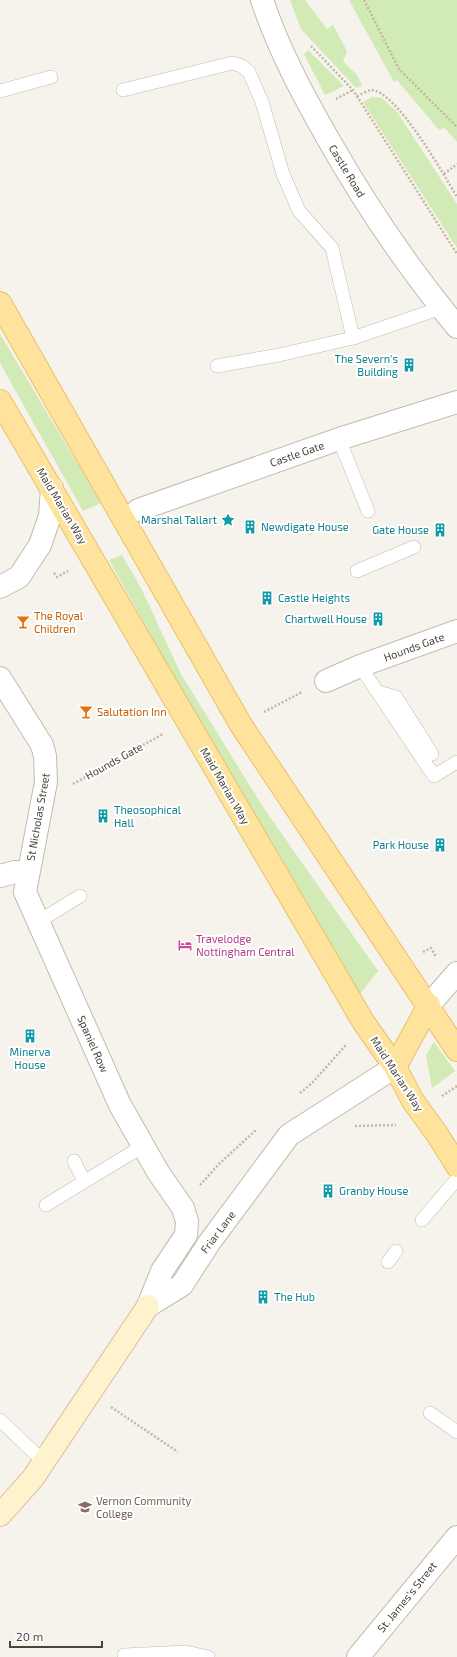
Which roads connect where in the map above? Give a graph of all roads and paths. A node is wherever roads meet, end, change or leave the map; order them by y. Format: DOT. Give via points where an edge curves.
graph roads {
  1 [pos="262,0"];
  2 [pos="364,0"];
  3 [pos="308,43"];
  4 [pos="51,77"];
  5 [pos="123,90"];
  6 [pos="0,91"];
  7 [pos="356,96"];
  8 [pos="457,127"];
  9 [pos="457,164"];
  10 [pos="444,174"];
  11 [pos="457,197"];
  12 [pos="457,254"];
  13 [pos="0,303"];
  14 [pos="449,318"];
  15 [pos="353,338"];
  16 [pos="217,366"];
  17 [pos="0,401"];
  18 [pos="457,402"];
  19 [pos="339,439"];
  20 [pos="52,488"];
  21 [pos="138,510"];
  22 [pos="368,511"];
  23 [pos="414,547"];
  24 [pos="357,571"];
  25 [pos="0,587"];
  26 [pos="457,631"];
  27 [pos="360,666"];
  28 [pos="0,678"];
  29 [pos="326,681"];
  30 [pos="378,692"];
  31 [pos="187,721"];
  32 [pos="432,754"];
  33 [pos="457,762"];
  34 [pos="41,802"];
  35 [pos="28,872"];
  36 [pos="0,876"];
  37 [pos="80,896"];
  38 [pos="38,922"];
  39 [pos="457,973"];
  40 [pos="429,1006"];
  41 [pos="457,1050"];
  42 [pos="395,1067"];
  43 [pos="312,1083"];
  44 [pos="294,1098"];
  45 [pos="258,1129"];
  46 [pos="143,1146"];
  47 [pos="74,1161"];
  48 [pos="457,1166"];
  49 [pos="457,1179"];
  50 [pos="84,1181"];
  51 [pos="46,1205"];
  52 [pos="183,1208"];
  53 [pos="231,1215"];
  54 [pos="422,1220"];
  55 [pos="396,1251"];
  56 [pos="388,1262"];
  57 [pos="148,1306"];
  58 [pos="89,1393"];
  59 [pos="430,1413"];
  60 [pos="0,1420"];
  61 [pos="457,1432"];
  62 [pos="178,1452"];
  63 [pos="44,1462"];
  64 [pos="0,1515"];
  65 [pos="457,1537"];
  66 [pos="365,1649"];
  67 [pos="124,1655"];
  68 [pos="208,1657"];
  1 -- 14 [label="street, Castle Road" via="281,49 312,111 353,183 406,262"];
  2 -- 8 [label="path" via="399,69"];
  3 -- 7 [label="path"];
  4 -- 6 [label="lane"];
  5 -- 15 [label="lane" via="232,63 242,66 249,72 262,102 283,174 299,211 332,248"];
  7 -- 10 [label="path" via="370,90 380,93 400,110"];
  7 -- 12 [label="path"];
  9 -- 10 [label="path"];
  10 -- 11 [label="path"];
  13 -- 40 [label="main road" via="241,725"];
  14 -- 15 [label="lane"];
  15 -- 16 [label="lane"];
  17 -- 20 [label="main road, Maid Marian Way"];
  18 -- 19 [label="street, Castle Gate"];
  19 -- 21 [label="street, Castle Gate"];
  19 -- 22 [label="lane"];
  20 -- 25 [label="street" via="50,516 40,545 19,577"];
  20 -- 31 [label="main road, Maid Marian Way"];
  23 -- 24 [label="lane" via="384,555"];
  26 -- 27 [label="street, Hounds Gate"];
  27 -- 29 [label="street, Hounds Gate"];
  27 -- 30 [label="lane"];
  28 -- 34 [label="street, St Nicholas Street" via="42,746 46,782"];
  30 -- 32 [label="lane" via="396,697"];
  30 -- 33 [label="lane" via="434,776"];
  31 -- 34 [label="path, Hounds Gate"];
  31 -- 42 [label="main road, Maid Marian Way" via="364,1023"];
  34 -- 35 [label="street, St Nicholas Street"];
  35 -- 36 [label="street"];
  35 -- 38 [label="street, Spaniel Row" via="25,892"];
  37 -- 38 [label="lane"];
  38 -- 46 [label="street, Spaniel Row" via="120,1105"];
  39 -- 40 [label="street, Friar Lane"];
  40 -- 41 [label="main road"];
  40 -- 42 [label="main road, Friar Lane"];
  42 -- 48 [label="main road, Maid Marian Way" via="413,1101"];
  42 -- 53 [label="street, Friar Lane" via="289,1135"];
  43 -- 44 [label="path"];
  45 -- 52 [label="path" via="219,1164"];
  46 -- 50 [label="lane"];
  46 -- 52 [label="street, Spaniel Row"];
  47 -- 50 [label="lane"];
  49 -- 54 [label="lane"];
  50 -- 51 [label="lane"];
  52 -- 53 [label="street, Spaniel Row" via="202,1223"];
  52 -- 57 [label="street, Spaniel Row" via="187,1221 186,1236 162,1271"];
  53 -- 57 [label="street, Friar Lane" via="182,1285"];
  55 -- 56 [label="lane"];
  57 -- 58 [label="street, Friar Lane"];
  58 -- 62 [label="path"];
  58 -- 63 [label="street, Friar Lane"];
  59 -- 61 [label="lane"];
  60 -- 63 [label="lane"];
  63 -- 64 [label="street, Friar Lane"];
  65 -- 66 [label="street, St. James's Street"];
  67 -- 68 [label="lane" via="186,1652"];
}
